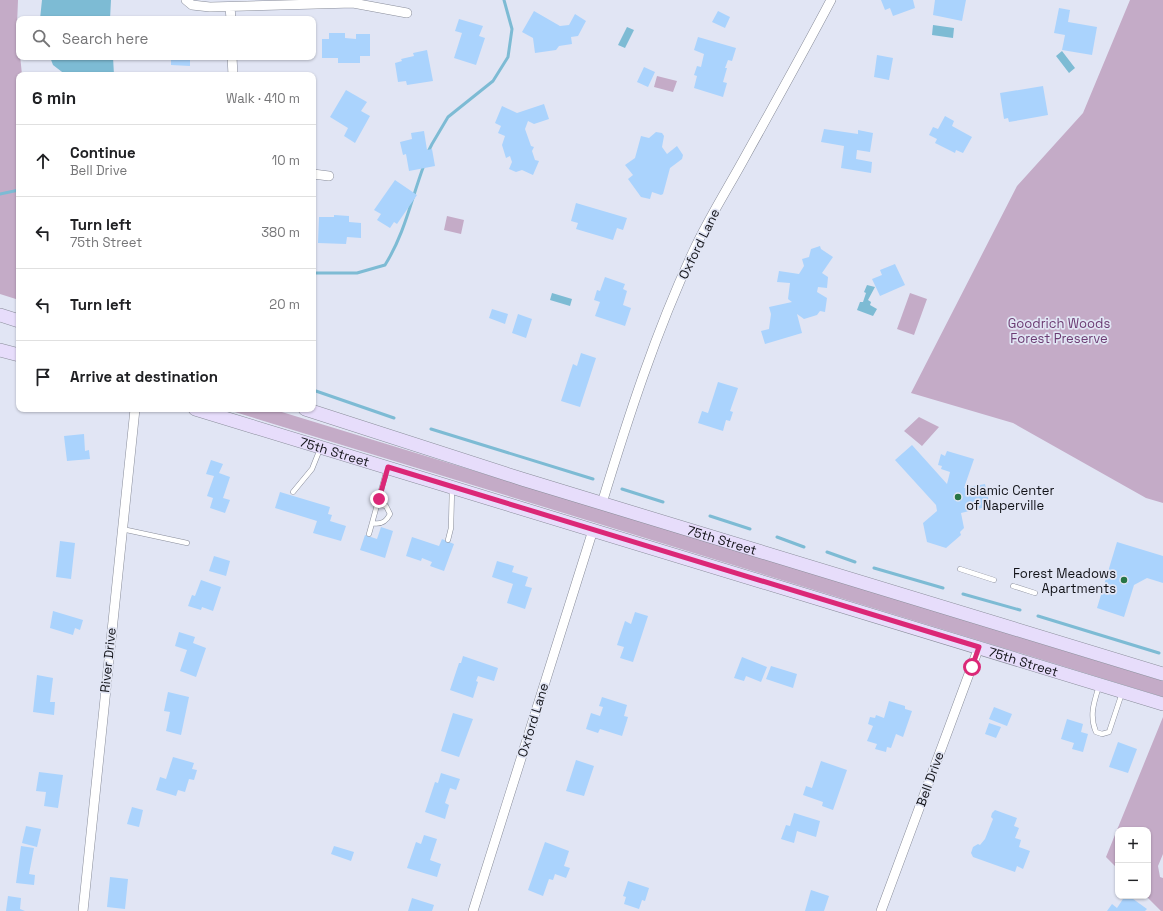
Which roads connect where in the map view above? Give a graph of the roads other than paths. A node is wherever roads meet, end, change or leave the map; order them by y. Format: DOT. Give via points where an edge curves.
graph roads {
  1 [pos="186,0"];
  2 [pos="831,0"];
  3 [pos="230,7"];
  4 [pos="407,13"];
  5 [pos="231,16"];
  6 [pos="232,60"];
  7 [pos="233,72"];
  8 [pos="316,174"];
  9 [pos="329,176"];
  10 [pos="0,315"];
  11 [pos="16,320"];
  12 [pos="0,350"];
  13 [pos="16,355"];
  14 [pos="135,412"];
  15 [pos="205,412"];
  16 [pos="314,412"];
  17 [pos="321,447"];
  18 [pos="388,467"];
  19 [pos="452,486"];
  20 [pos="293,492"];
  21 [pos="602,503"];
  22 [pos="378,504"];
  23 [pos="372,523"];
  24 [pos="122,530"];
  25 [pos="593,530"];
  26 [pos="369,534"];
  27 [pos="448,540"];
  28 [pos="187,543"];
  29 [pos="960,569"];
  30 [pos="994,580"];
  31 [pos="1013,586"];
  32 [pos="1035,593"];
  33 [pos="979,647"];
  34 [pos="1163,674"];
  35 [pos="1099,684"];
  36 [pos="1123,692"];
  37 [pos="1163,704"];
  38 [pos="83,911"];
  39 [pos="473,911"];
  40 [pos="881,911"];
  1 -- 3 [label="street" via="200,7"];
  2 -- 21 [label="street, Oxford Lane" via="793,72 719,200 694,251 654,348 620,443"];
  3 -- 4 [label="street" via="352,3"];
  3 -- 5 [label="street"];
  6 -- 7 [label="street"];
  8 -- 9 [label="street"];
  10 -- 11 [label="main road"];
  12 -- 13 [label="main road"];
  14 -- 24 [label="street, River Drive"];
  15 -- 17 [label="main road, 75th Street"];
  16 -- 21 [label="main road, 75th Street"];
  17 -- 18 [label="main road, 75th Street"];
  17 -- 20 [label="lane" via="312,469"];
  18 -- 19 [label="main road, 75th Street"];
  18 -- 22 [label="lane"];
  19 -- 25 [label="main road, 75th Street"];
  19 -- 27 [label="lane" via="451,528"];
  21 -- 34 [label="main road, 75th Street"];
  22 -- 23 [label="lane"];
  22 -- 23 [label="lane" via="386,506 390,514 387,520 379,524"];
  23 -- 26 [label="lane"];
  24 -- 28 [label="lane"];
  24 -- 38 [label="street, River Drive"];
  25 -- 33 [label="main road, 75th Street"];
  25 -- 39 [label="street, Oxford Lane"];
  29 -- 30 [label="lane"];
  31 -- 32 [label="lane"];
  33 -- 35 [label="main road, 75th Street"];
  33 -- 40 [label="street, Bell Drive"];
  35 -- 36 [label="main road, 75th Street"];
  35 -- 36 [label="lane" via="1093,706 1092,722 1096,732 1109,732"];
  36 -- 37 [label="main road, 75th Street"];
}
